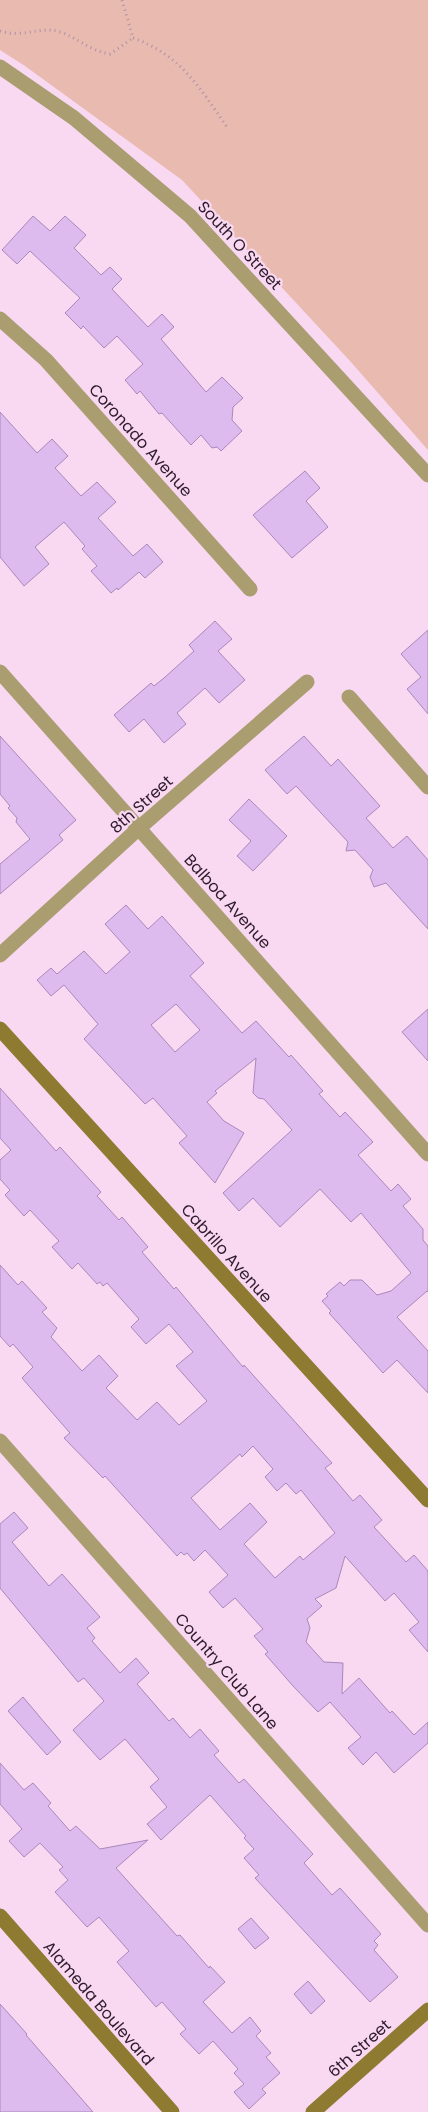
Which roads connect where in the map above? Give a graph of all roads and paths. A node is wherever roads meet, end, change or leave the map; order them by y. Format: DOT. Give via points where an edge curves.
graph roads {
  1 [pos="122,0"];
  2 [pos="0,31"];
  3 [pos="134,38"];
  4 [pos="0,67"];
  5 [pos="227,126"];
  6 [pos="0,319"];
  7 [pos="428,475"];
  8 [pos="250,589"];
  9 [pos="0,672"];
  10 [pos="307,682"];
  11 [pos="349,697"];
  12 [pos="428,787"];
  13 [pos="139,828"];
  14 [pos="0,955"];
  15 [pos="0,1029"];
  16 [pos="428,1154"];
  17 [pos="0,1441"];
  18 [pos="428,1500"];
  19 [pos="0,1916"];
  20 [pos="428,1925"];
  21 [pos="428,2010"];
  22 [pos="172,2112"];
  23 [pos="313,2112"];
  1 -- 3 [label="path"];
  2 -- 3 [label="path" via="28,34 58,31 92,50 110,54"];
  3 -- 5 [label="path" via="167,54 182,67"];
  4 -- 7 [label="street, South O Street" via="74,118 190,216"];
  6 -- 8 [label="street, Coronado Avenue" via="46,360"];
  9 -- 13 [label="street, Balboa Avenue"];
  10 -- 13 [label="street, 8th Street"];
  11 -- 12 [label="street"];
  13 -- 14 [label="street, 8th Street"];
  13 -- 16 [label="street, Balboa Avenue"];
  15 -- 18 [label="street, Cabrillo Avenue"];
  17 -- 20 [label="street, Country Club Lane"];
  19 -- 22 [label="street, Alameda Boulevard"];
  21 -- 23 [label="street, 6th Street"];
}
